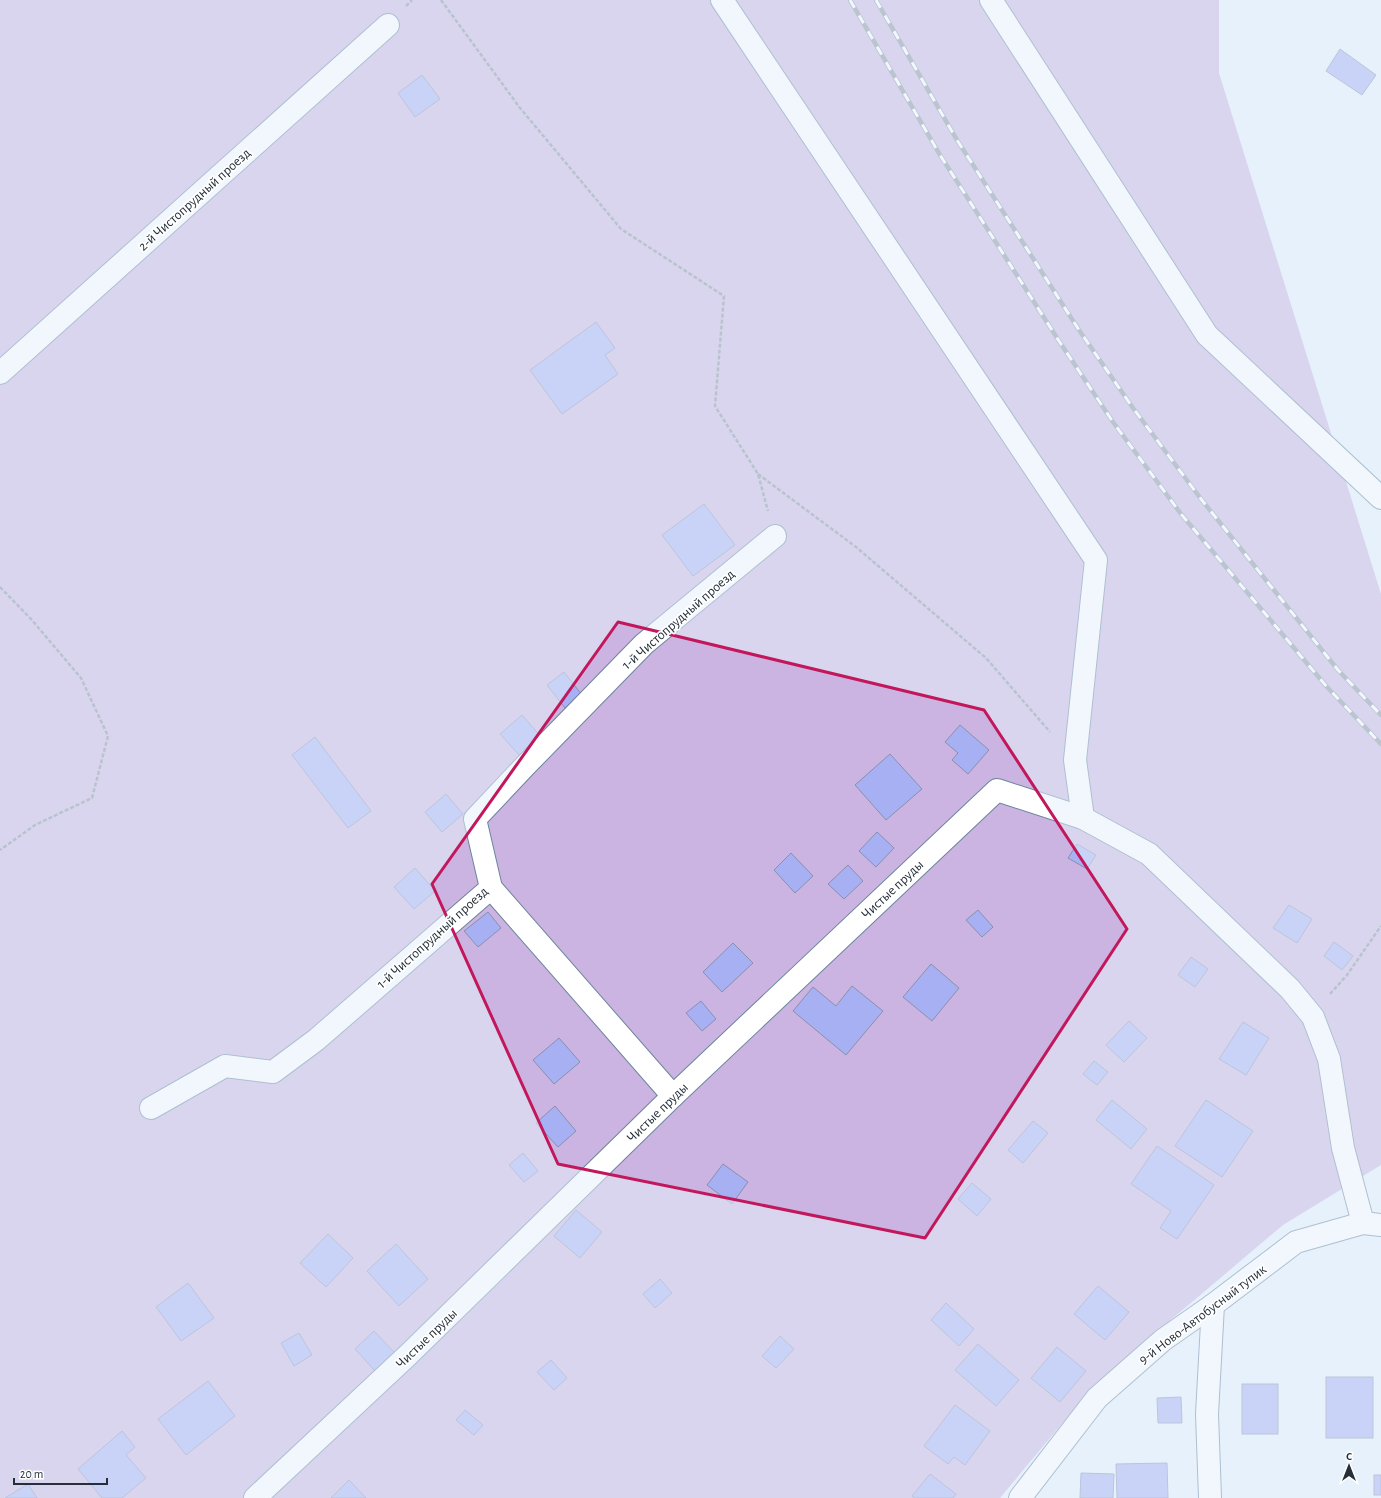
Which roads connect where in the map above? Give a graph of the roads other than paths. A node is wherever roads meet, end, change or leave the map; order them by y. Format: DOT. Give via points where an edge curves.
graph roads {
  1 [pos="722,0"];
  2 [pos="991,0"];
  3 [pos="388,25"];
  4 [pos="0,373"];
  5 [pos="1381,498"];
  6 [pos="774,536"];
  7 [pos="1083,818"];
  8 [pos="492,888"];
  9 [pos="673,1096"];
  10 [pos="151,1108"];
  11 [pos="1372,1224"];
  12 [pos="1213,1305"];
  13 [pos="255,1498"];
  14 [pos="1020,1498"];
  15 [pos="1210,1498"];
  1 -- 7 [label="street" via="1096,560 1075,760"];
  2 -- 5 [label="street" via="1207,335"];
  3 -- 4 [label="street, 2-й Чистопрудный проезд"];
  6 -- 8 [label="street, 1-й Чистопрудный проезд" via="644,644 475,819"];
  7 -- 9 [label="street, Чистые пруды" via="997,790"];
  7 -- 11 [label="street" via="1149,854 1290,989 1313,1017 1329,1060 1343,1148"];
  8 -- 9 [label="street"];
  8 -- 10 [label="street, 1-й Чистопрудный проезд" via="316,1040 273,1072 225,1066"];
  9 -- 13 [label="street, Чистые пруды" via="408,1355"];
  11 -- 12 [label="street, 9-й Ново-Автобусный тупик" via="1296,1242"];
  12 -- 14 [label="street, 9-й Ново-Автобусный тупик" via="1163,1340 1097,1398"];
  12 -- 15 [label="street" via="1208,1414"];
}
